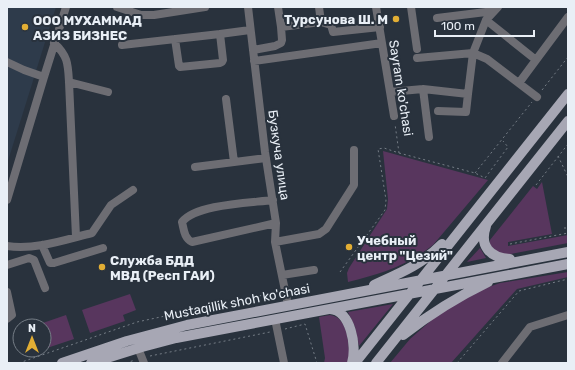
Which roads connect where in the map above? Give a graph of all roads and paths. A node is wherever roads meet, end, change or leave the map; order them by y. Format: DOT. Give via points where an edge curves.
graph roads {
  1 [pos="66,7"];
  2 [pos="117,7"];
  3 [pos="205,7"];
  4 [pos="248,7"];
  5 [pos="278,7"];
  6 [pos="319,7"];
  7 [pos="376,7"];
  8 [pos="411,7"];
  9 [pos="182,9"];
  10 [pos="496,9"];
  11 [pos="568,17"];
  12 [pos="438,18"];
  13 [pos="486,20"];
  14 [pos="321,22"];
  15 [pos="281,27"];
  16 [pos="380,27"];
  17 [pos="250,30"];
  18 [pos="220,34"];
  19 [pos="175,39"];
  20 [pos="382,43"];
  21 [pos="54,44"];
  22 [pos="122,46"];
  23 [pos="417,49"];
  24 [pos="252,50"];
  25 [pos="473,53"];
  26 [pos="568,57"];
  27 [pos="417,58"];
  28 [pos="536,60"];
  29 [pos="254,61"];
  30 [pos="7,62"];
  31 [pos="44,77"];
  32 [pos="69,82"];
  33 [pos="519,83"];
  34 [pos="423,89"];
  35 [pos="108,92"];
  36 [pos="390,92"];
  37 [pos="468,94"];
  38 [pos="568,94"];
  39 [pos="537,97"];
  40 [pos="226,99"];
  41 [pos="438,111"];
  42 [pos="394,116"];
  43 [pos="568,121"];
  44 [pos="429,137"];
  45 [pos="502,141"];
  46 [pos="568,144"];
  47 [pos="524,149"];
  48 [pos="354,150"];
  49 [pos="399,153"];
  50 [pos="558,156"];
  51 [pos="266,158"];
  52 [pos="234,162"];
  53 [pos="195,167"];
  54 [pos="475,174"];
  55 [pos="568,177"];
  56 [pos="536,185"];
  57 [pos="133,190"];
  58 [pos="7,200"];
  59 [pos="273,200"];
  60 [pos="489,221"];
  61 [pos="276,223"];
  62 [pos="564,228"];
  63 [pos="568,228"];
  64 [pos="568,233"];
  65 [pos="76,237"];
  66 [pos="275,242"];
  67 [pos="510,244"];
  68 [pos="42,245"];
  69 [pos="7,246"];
  70 [pos="103,248"];
  71 [pos="568,252"];
  72 [pos="528,259"];
  73 [pos="568,264"];
  74 [pos="7,265"];
  75 [pos="314,270"];
  76 [pos="340,272"];
  77 [pos="282,275"];
  78 [pos="446,275"];
  79 [pos="499,276"];
  80 [pos="568,279"];
  81 [pos="421,280"];
  82 [pos="45,288"];
  83 [pos="435,288"];
  84 [pos="296,289"];
  85 [pos="7,292"];
  86 [pos="279,292"];
  87 [pos="359,292"];
  88 [pos="410,293"];
  89 [pos="299,298"];
  90 [pos="8,302"];
  91 [pos="288,305"];
  92 [pos="328,309"];
  93 [pos="568,315"];
  94 [pos="7,319"];
  95 [pos="276,319"];
  96 [pos="278,331"];
  97 [pos="389,346"];
  98 [pos="141,356"];
  99 [pos="19,363"];
  100 [pos="62,363"];
  101 [pos="91,363"];
  102 [pos="126,363"];
  103 [pos="284,363"];
  104 [pos="317,363"];
  105 [pos="353,363"];
  106 [pos="376,363"];
  107 [pos="457,363"];
  108 [pos="502,363"];
  1 -- 21 [label="street"];
  2 -- 9 [label="street" via="141,15"];
  3 -- 9 [label="street"];
  4 -- 17 [label="street, Бузкуча улица"];
  5 -- 15 [label="street"];
  6 -- 14 [label="street"];
  7 -- 16 [label="street, Sayram ko'chasi"];
  8 -- 23 [label="street"];
  10 -- 12 [label="street"];
  10 -- 13 [label="street"];
  11 -- 28 [label="street"];
  13 -- 25 [label="street"];
  13 -- 28 [label="street"];
  14 -- 15 [label="street"];
  14 -- 16 [label="street" via="331,25 333,32"];
  15 -- 24 [label="street" via="281,43"];
  16 -- 20 [label="street, Sayram ko'chasi"];
  17 -- 18 [label="street"];
  17 -- 24 [label="street, Бузкуча улица"];
  18 -- 19 [label="street"];
  18 -- 19 [label="street" via="223,60 220,63 178,66"];
  19 -- 22 [label="street"];
  20 -- 29 [label="street"];
  20 -- 36 [label="street, Sayram ko'chasi"];
  21 -- 31 [label="street"];
  21 -- 32 [label="street" via="67,58"];
  24 -- 29 [label="street, Бузкуча улица"];
  25 -- 27 [label="street"];
  25 -- 33 [label="street" via="488,59"];
  25 -- 37 [label="street"];
  26 -- 39 [label="path"];
  28 -- 33 [label="street"];
  29 -- 51 [label="street, Бузкуча улица"];
  30 -- 31 [label="street"];
  31 -- 58 [label="street"];
  32 -- 35 [label="street"];
  32 -- 65 [label="street"];
  33 -- 39 [label="street"];
  34 -- 36 [label="street"];
  34 -- 37 [label="street"];
  34 -- 44 [label="street"];
  36 -- 42 [label="street, Sayram ko'chasi"];
  37 -- 41 [label="street" via="466,112"];
  38 -- 47 [label="main road"];
  39 -- 45 [label="path"];
  40 -- 52 [label="street"];
  42 -- 49 [label="path, Sayram ko'chasi"];
  43 -- 60 [label="main road"];
  45 -- 54 [label="path"];
  45 -- 54 [label="path" via="508,147 485,178"];
  46 -- 50 [label="path"];
  47 -- 81 [label="main road"];
  47 -- 87 [label="main road" via="433,253 412,267"];
  48 -- 66 [label="street" via="354,185 326,229 319,234"];
  49 -- 54 [label="path"];
  49 -- 76 [label="path, Sayram ko'chasi" via="384,148 378,149 385,208"];
  50 -- 55 [label="path"];
  50 -- 56 [label="path"];
  51 -- 52 [label="street"];
  51 -- 59 [label="street, Бузкуча улица"];
  52 -- 53 [label="street"];
  57 -- 65 [label="street" via="111,205 92,233"];
  59 -- 61 [label="street, Бузкуча улица"];
  59 -- 61 [label="street" via="206,208 182,222 185,237 192,242"];
  60 -- 72 [label="main road" via="484,236 488,251 498,258"];
  60 -- 78 [label="main road"];
  61 -- 66 [label="street, Бузкуча улица"];
  62 -- 63 [label="path"];
  64 -- 67 [label="path"];
  65 -- 68 [label="street"];
  66 -- 77 [label="street, Бузкуча улица"];
  68 -- 69 [label="street" via="18,248"];
  68 -- 70 [label="street" via="50,263 54,264"];
  71 -- 72 [label="main road"];
  72 -- 78 [label="main road, Mustaqillik shoh ko'chasi"];
  73 -- 79 [label="main road, Mustaqillik shoh ko'chasi"];
  74 -- 82 [label="street" via="29,258 34,260"];
  75 -- 77 [label="street"];
  77 -- 91 [label="street, Бузкуча улица"];
  78 -- 81 [label="main road, Mustaqillik shoh ko'chasi"];
  78 -- 83 [label="main road"];
  79 -- 83 [label="main road, Mustaqillik shoh ko'chasi"];
  79 -- 97 [label="main road" via="447,304"];
  80 -- 107 [label="path" via="519,290"];
  81 -- 87 [label="main road, Mustaqillik shoh ko'chasi"];
  81 -- 88 [label="main road"];
  83 -- 88 [label="main road, Mustaqillik shoh ko'chasi"];
  83 -- 97 [label="main road"];
  84 -- 89 [label="path"];
  85 -- 90 [label="street"];
  86 -- 99 [label="path" via="137,322"];
  87 -- 91 [label="main road, Mustaqillik shoh ko'chasi"];
  88 -- 92 [label="main road, Mustaqillik shoh ko'chasi"];
  88 -- 105 [label="main road"];
  90 -- 94 [label="street" via="12,315"];
  91 -- 100 [label="main road, Mustaqillik shoh ko'chasi" via="173,328"];
  92 -- 95 [label="main road, Mustaqillik shoh ko'chasi"];
  92 -- 105 [label="main road" via="340,312 346,320 353,340"];
  93 -- 108 [label="street" via="530,327"];
  95 -- 96 [label="street"];
  95 -- 98 [label="main road, Mustaqillik shoh ko'chasi" via="176,338"];
  96 -- 98 [label="path"];
  96 -- 103 [label="street"];
  96 -- 104 [label="path" via="305,324"];
  97 -- 106 [label="main road"];
  98 -- 101 [label="main road, Mustaqillik shoh ko'chasi"];
  98 -- 102 [label="path"];
}
